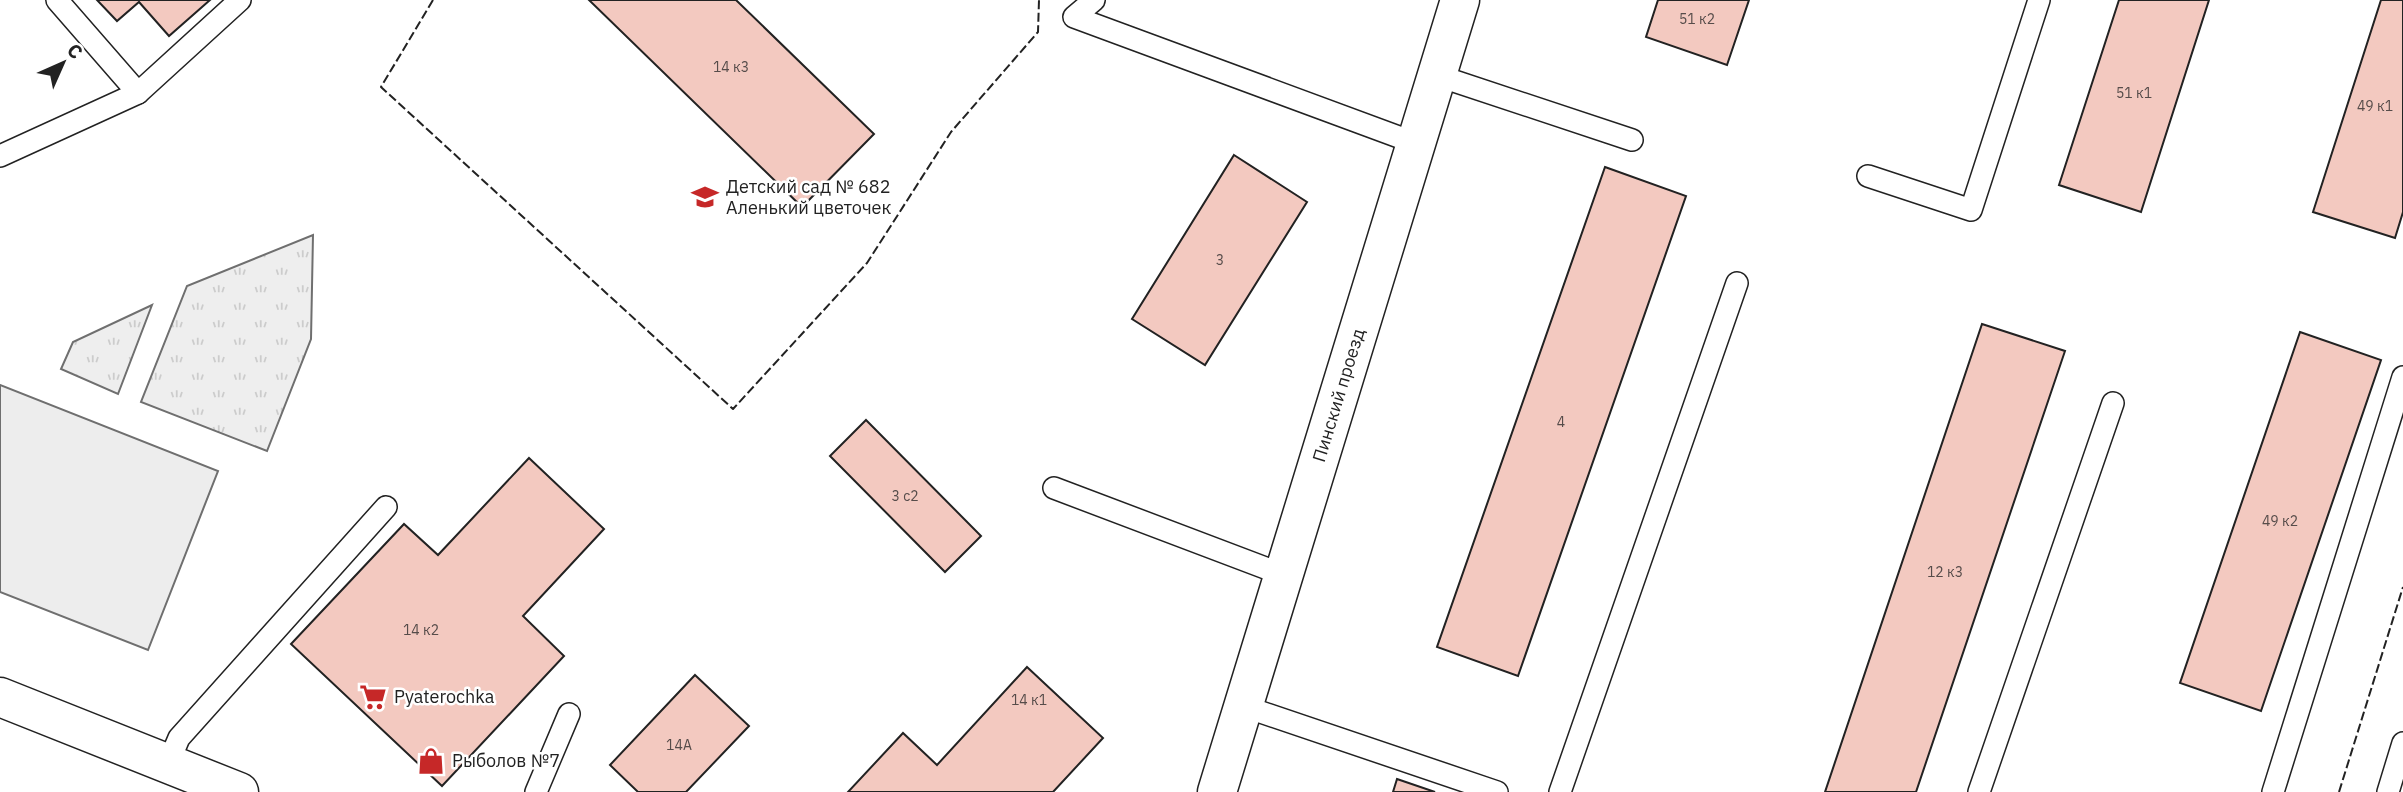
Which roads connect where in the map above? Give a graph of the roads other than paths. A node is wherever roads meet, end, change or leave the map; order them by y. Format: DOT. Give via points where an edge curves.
graph roads {
  1 [pos="57,0"];
  2 [pos="240,0"];
  3 [pos="1094,0"];
  4 [pos="1460,0"];
  5 [pos="2039,0"];
  6 [pos="1436,75"];
  7 [pos="138,93"];
  8 [pos="1632,140"];
  9 [pos="1415,143"];
  10 [pos="0,156"];
  11 [pos="1868,176"];
  12 [pos="1737,283"];
  13 [pos="2403,377"];
  14 [pos="2113,403"];
  15 [pos="1054,488"];
  16 [pos="386,508"];
  17 [pos="1284,575"];
  18 [pos="0,697"];
  19 [pos="1243,706"];
  20 [pos="569,714"];
  21 [pos="2403,743"];
  22 [pos="168,764"];
  23 [pos="239,792"];
  24 [pos="536,792"];
  25 [pos="1217,792"];
  26 [pos="1497,792"];
  27 [pos="1560,792"];
  28 [pos="1979,792"];
  29 [pos="2273,792"];
  30 [pos="2388,792"];
  1 -- 7 [label="lane"];
  2 -- 7 [label="lane"];
  3 -- 9 [label="lane" via="1074,17"];
  4 -- 6 [label="street, Пинский проезд"];
  5 -- 11 [label="lane" via="1971,210"];
  6 -- 8 [label="lane"];
  6 -- 9 [label="street, Пинский проезд"];
  7 -- 10 [label="lane"];
  9 -- 17 [label="street, Пинский проезд"];
  12 -- 27 [label="lane"];
  13 -- 29 [label="lane"];
  14 -- 28 [label="lane"];
  15 -- 17 [label="lane"];
  16 -- 22 [label="lane" via="179,738"];
  17 -- 19 [label="street, Пинский проезд"];
  18 -- 22 [label="street"];
  19 -- 25 [label="street, Пинский проезд"];
  19 -- 26 [label="lane"];
  20 -- 24 [label="lane"];
  21 -- 30 [label="lane"];
  22 -- 23 [label="street"];
}
